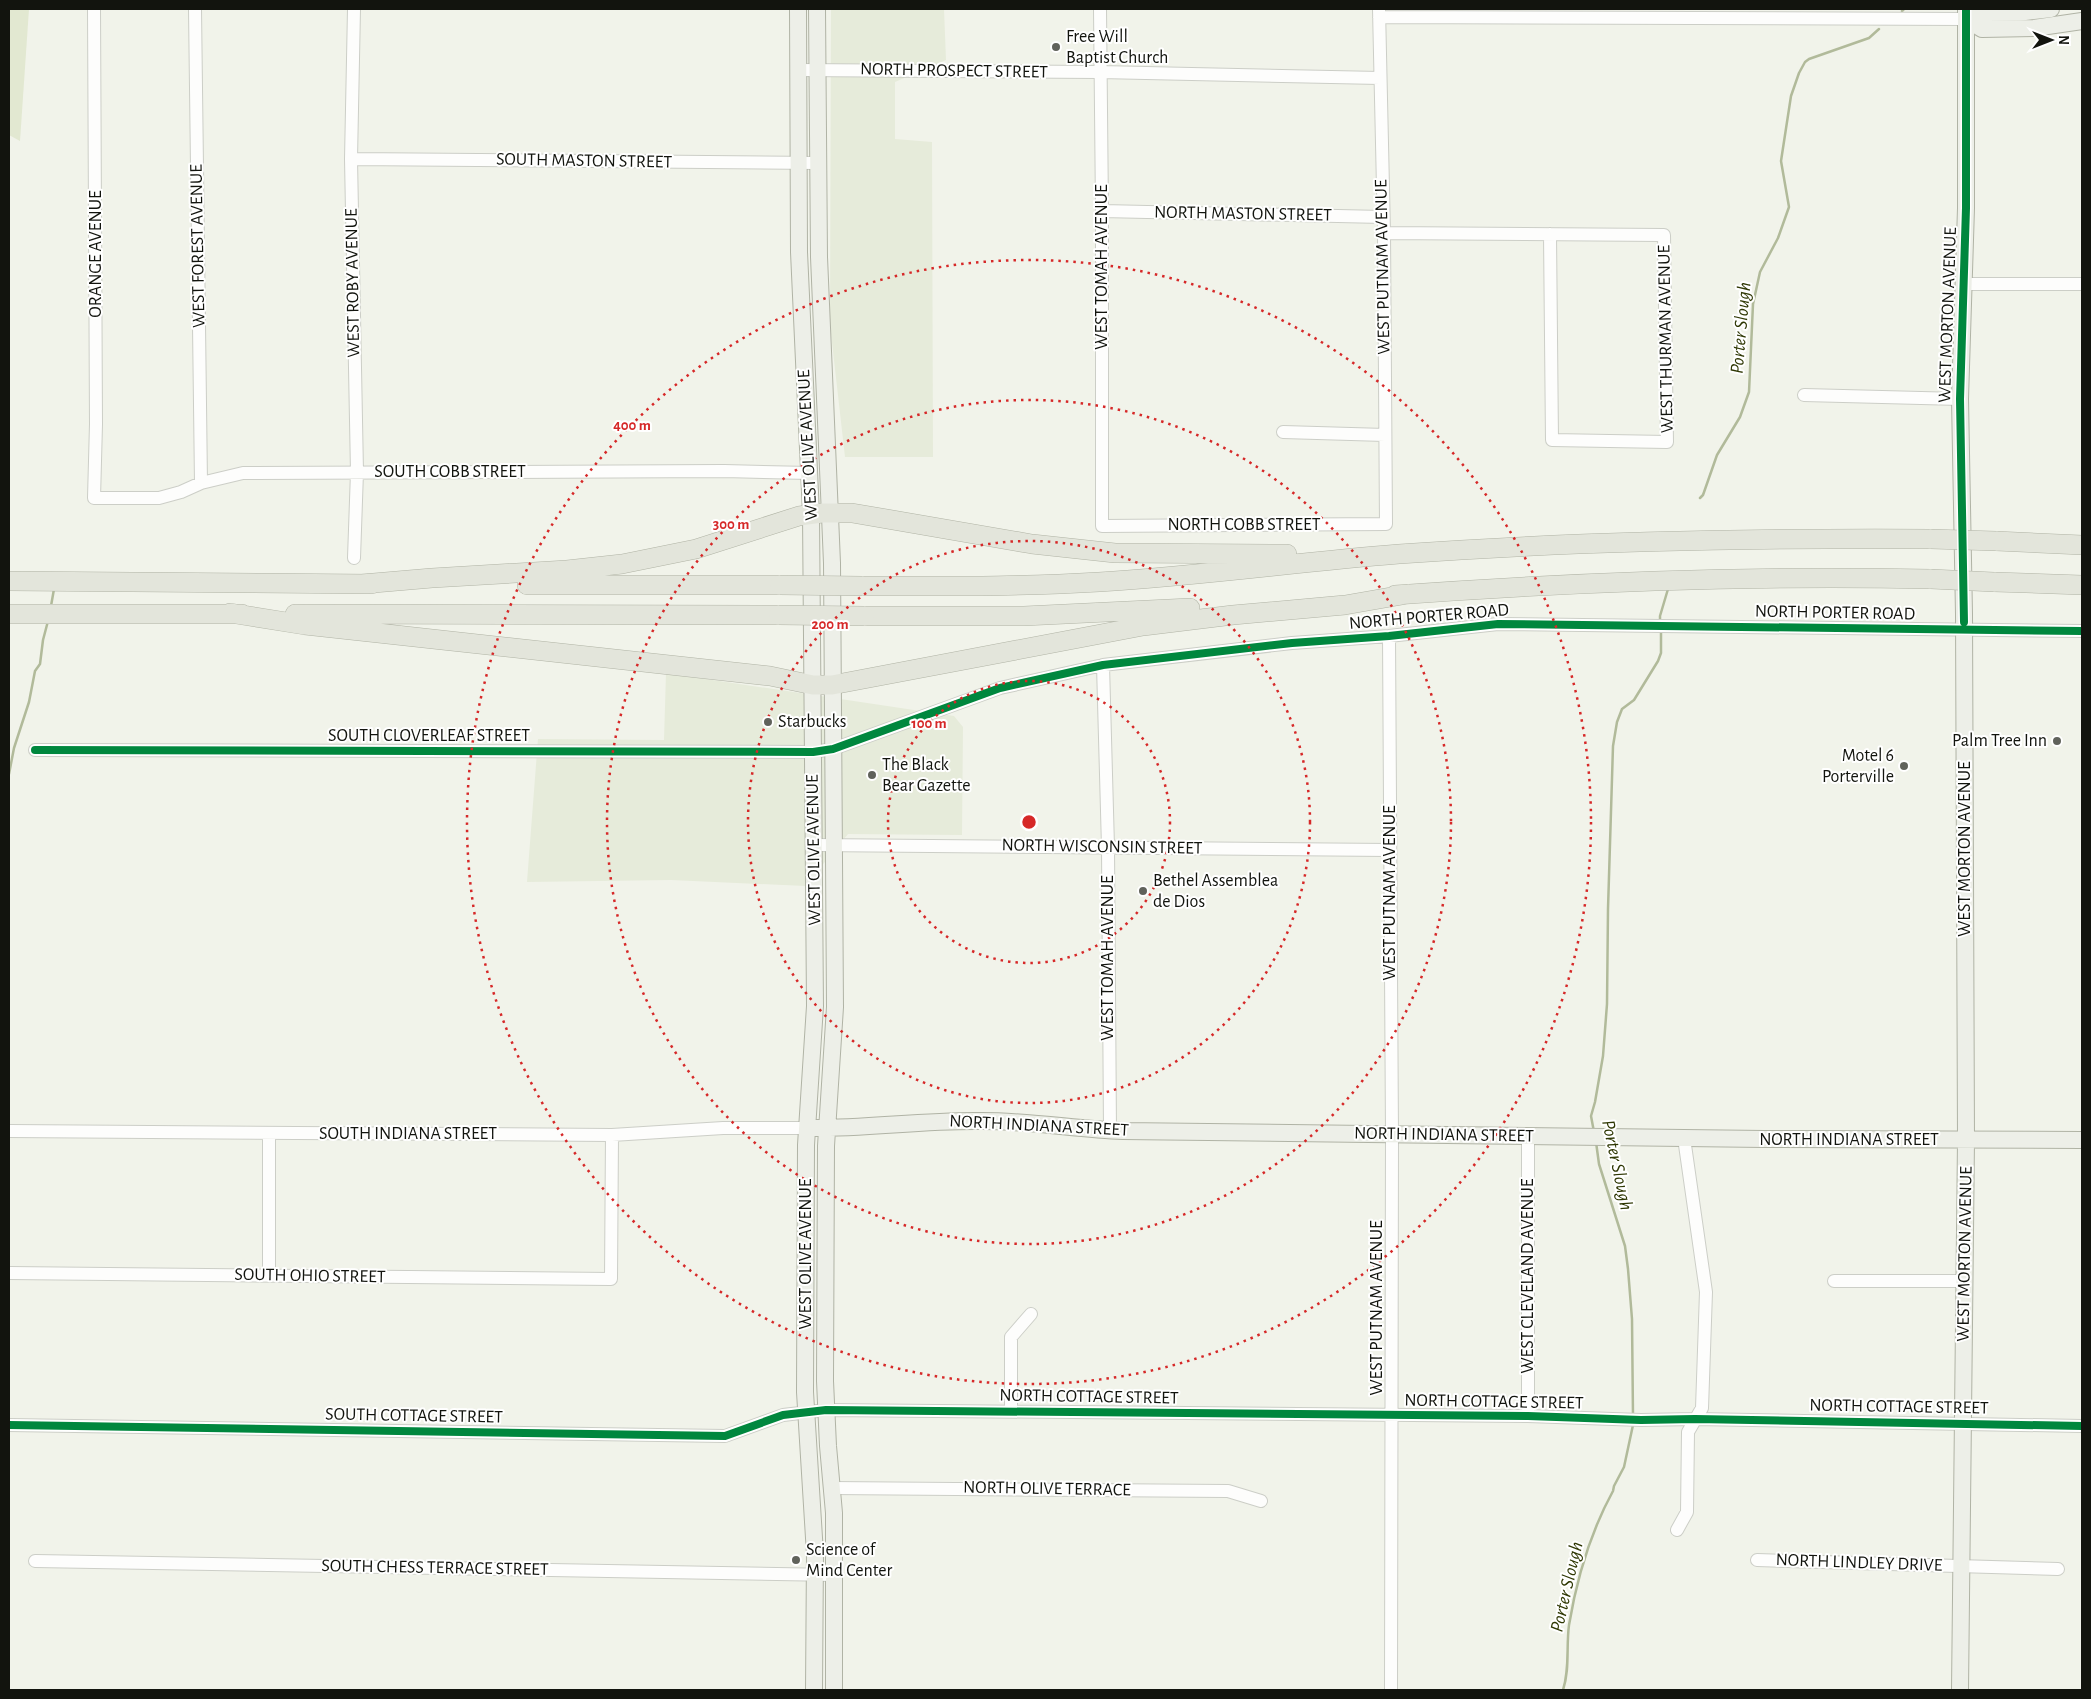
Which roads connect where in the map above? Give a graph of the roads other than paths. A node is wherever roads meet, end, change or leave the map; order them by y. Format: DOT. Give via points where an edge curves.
graph roads {
  1 [pos="94,9"];
  2 [pos="195,9"];
  3 [pos="354,9"];
  4 [pos="798,9"];
  5 [pos="817,9"];
  6 [pos="1100,9"];
  7 [pos="2051,9"];
  8 [pos="1379,13"];
  9 [pos="1966,14"];
  10 [pos="2082,22"];
  11 [pos="798,70"];
  12 [pos="817,70"];
  13 [pos="1100,72"];
  14 [pos="1380,78"];
  15 [pos="351,159"];
  16 [pos="798,163"];
  17 [pos="817,163"];
  18 [pos="1102,211"];
  19 [pos="1383,217"];
  20 [pos="1384,233"];
  21 [pos="1550,234"];
  22 [pos="1963,284"];
  23 [pos="2082,284"];
  24 [pos="804,355"];
  25 [pos="1804,395"];
  26 [pos="1960,399"];
  27 [pos="825,402"];
  28 [pos="1283,432"];
  29 [pos="1385,435"];
  30 [pos="357,472"];
  31 [pos="810,473"];
  32 [pos="201,483"];
  33 [pos="94,498"];
  34 [pos="830,512"];
  35 [pos="812,514"];
  36 [pos="1386,524"];
  37 [pos="1102,526"];
  38 [pos="2082,545"];
  39 [pos="1398,554"];
  40 [pos="354,558"];
  41 [pos="9,581"];
  42 [pos="362,584"];
  43 [pos="2082,585"];
  44 [pos="1408,594"];
  45 [pos="9,614"];
  46 [pos="230,614"];
  47 [pos="1964,629"];
  48 [pos="2082,631"];
  49 [pos="1389,636"];
  50 [pos="1103,665"];
  51 [pos="813,685"];
  52 [pos="832,685"];
  53 [pos="35,750"];
  54 [pos="823,750"];
  55 [pos="814,845"];
  56 [pos="834,845"];
  57 [pos="1108,847"];
  58 [pos="1390,850"];
  59 [pos="807,1128"];
  60 [pos="827,1128"];
  61 [pos="9,1131"];
  62 [pos="1110,1131"];
  63 [pos="269,1134"];
  64 [pos="612,1135"];
  65 [pos="1392,1135"];
  66 [pos="1528,1136"];
  67 [pos="1684,1138"];
  68 [pos="1966,1140"];
  69 [pos="2082,1140"];
  70 [pos="9,1273"];
  71 [pos="268,1276"];
  72 [pos="1834,1281"];
  73 [pos="1965,1281"];
  74 [pos="1031,1314"];
  75 [pos="815,1410"];
  76 [pos="1011,1411"];
  77 [pos="1392,1416"];
  78 [pos="1528,1416"];
  79 [pos="1695,1419"];
  80 [pos="1963,1424"];
  81 [pos="9,1425"];
  82 [pos="2082,1426"];
  83 [pos="831,1488"];
  84 [pos="1260,1501"];
  85 [pos="1677,1530"];
  86 [pos="1757,1560"];
  87 [pos="35,1561"];
  88 [pos="1962,1566"];
  89 [pos="2058,1569"];
  90 [pos="815,1575"];
  91 [pos="835,1575"];
  92 [pos="814,1690"];
  93 [pos="834,1690"];
  94 [pos="1391,1690"];
  95 [pos="1960,1690"];
  1 -- 33 [label="street, ORANGE AVENUE"];
  2 -- 32 [label="street, WEST FOREST AVENUE"];
  3 -- 15 [label="street, WEST ROBY AVENUE"];
  4 -- 11 [label="main road, WEST OLIVE AVENUE"];
  5 -- 12 [label="main road, WEST OLIVE AVENUE"];
  6 -- 13 [label="street, WEST TOMAH AVENUE"];
  7 -- 9 [label="main road"];
  8 -- 9 [label="street"];
  8 -- 14 [label="street, WEST PUTNAM AVENUE"];
  9 -- 10 [label="main road" via="1982,29 2034,28"];
  9 -- 22 [label="main road, WEST MORTON AVENUE"];
  11 -- 12 [label="street, NORTH PROSPECT STREET"];
  11 -- 16 [label="main road, WEST OLIVE AVENUE"];
  12 -- 13 [label="street, NORTH PROSPECT STREET"];
  12 -- 17 [label="main road, WEST OLIVE AVENUE"];
  13 -- 14 [label="street, NORTH PROSPECT STREET"];
  13 -- 18 [label="street, WEST TOMAH AVENUE"];
  14 -- 19 [label="street, WEST PUTNAM AVENUE"];
  15 -- 16 [label="street, SOUTH MASTON STREET"];
  15 -- 30 [label="street, WEST ROBY AVENUE"];
  16 -- 17 [label="street, SOUTH MASTON STREET"];
  16 -- 24 [label="main road, WEST OLIVE AVENUE"];
  17 -- 27 [label="main road, WEST OLIVE AVENUE"];
  18 -- 19 [label="street, NORTH MASTON STREET"];
  18 -- 37 [label="street, WEST TOMAH AVENUE"];
  19 -- 20 [label="street, WEST PUTNAM AVENUE"];
  20 -- 21 [label="street"];
  20 -- 29 [label="street, WEST PUTNAM AVENUE"];
  21 -- 21 [label="street, WEST THURMAN AVENUE" via="1664,235 1667,442 1552,440"];
  22 -- 23 [label="street"];
  22 -- 26 [label="main road, WEST MORTON AVENUE"];
  24 -- 27 [label="main road" via="813,367 818,398"];
  24 -- 31 [label="main road, WEST OLIVE AVENUE"];
  25 -- 26 [label="street"];
  26 -- 47 [label="main road, WEST MORTON AVENUE"];
  27 -- 34 [label="main road, WEST OLIVE AVENUE"];
  28 -- 29 [label="street"];
  29 -- 36 [label="street, WEST PUTNAM AVENUE"];
  30 -- 31 [label="street, SOUTH COBB STREET"];
  30 -- 32 [label="street, SOUTH COBB STREET" via="242,473"];
  30 -- 40 [label="street, WEST ROBY AVENUE"];
  31 -- 35 [label="main road, WEST OLIVE AVENUE"];
  32 -- 33 [label="street, SOUTH COBB STREET" via="159,498"];
  34 -- 35 [label="highway"];
  34 -- 39 [label="highway" via="1040,545 1115,553"];
  34 -- 52 [label="main road, WEST OLIVE AVENUE"];
  35 -- 42 [label="highway" via="696,549 622,564"];
  35 -- 51 [label="main road, WEST OLIVE AVENUE"];
  36 -- 37 [label="street, NORTH COBB STREET"];
  38 -- 39 [label="highway, bridge" via="1931,539 1687,540"];
  39 -- 42 [label="highway, bridge" via="1026,586"];
  41 -- 42 [label="highway"];
  43 -- 44 [label="highway, bridge" via="1796,577 1652,580"];
  44 -- 46 [label="highway, bridge" via="1024,616"];
  44 -- 52 [label="highway" via="1345,605 1143,626"];
  45 -- 46 [label="highway"];
  46 -- 51 [label="highway" via="770,676"];
  47 -- 48 [label="street, NORTH PORTER ROAD"];
  47 -- 49 [label="street, NORTH PORTER ROAD" via="1498,624"];
  47 -- 68 [label="main road, WEST MORTON AVENUE"];
  49 -- 50 [label="street, NORTH PORTER ROAD" via="1292,643"];
  49 -- 58 [label="street, WEST PUTNAM AVENUE"];
  50 -- 54 [label="street, NORTH PORTER ROAD" via="1000,688"];
  50 -- 57 [label="street, WEST TOMAH AVENUE"];
  51 -- 52 [label="highway"];
  51 -- 54 [label="main road, WEST OLIVE AVENUE"];
  52 -- 54 [label="main road, WEST OLIVE AVENUE"];
  53 -- 54 [label="street, SOUTH CLOVERLEAF STREET"];
  54 -- 55 [label="main road, WEST OLIVE AVENUE"];
  54 -- 56 [label="main road, WEST OLIVE AVENUE"];
  55 -- 56 [label="street, NORTH WISCONSIN STREET"];
  55 -- 59 [label="main road, WEST OLIVE AVENUE" via="815,1006"];
  56 -- 57 [label="street, NORTH WISCONSIN STREET"];
  56 -- 60 [label="main road, WEST OLIVE AVENUE" via="835,1007"];
  57 -- 58 [label="street, NORTH WISCONSIN STREET"];
  57 -- 62 [label="street, WEST TOMAH AVENUE"];
  58 -- 65 [label="street, WEST PUTNAM AVENUE"];
  59 -- 60 [label="main road, NORTH INDIANA STREET"];
  59 -- 64 [label="street, SOUTH INDIANA STREET" via="723,1128"];
  59 -- 75 [label="main road, WEST OLIVE AVENUE"];
  60 -- 62 [label="main road, NORTH INDIANA STREET" via="983,1121 1031,1122"];
  60 -- 75 [label="main road, WEST OLIVE AVENUE"];
  61 -- 63 [label="street, SOUTH INDIANA STREET"];
  62 -- 65 [label="main road, NORTH INDIANA STREET"];
  63 -- 64 [label="street, SOUTH INDIANA STREET"];
  63 -- 71 [label="street"];
  64 -- 71 [label="street, SOUTH OHIO STREET" via="611,1279"];
  65 -- 66 [label="main road, NORTH INDIANA STREET"];
  65 -- 77 [label="street, WEST PUTNAM AVENUE"];
  66 -- 67 [label="main road, NORTH INDIANA STREET"];
  66 -- 78 [label="street, WEST CLEVELAND AVENUE"];
  67 -- 68 [label="main road, NORTH INDIANA STREET"];
  67 -- 79 [label="street" via="1706,1292 1702,1408"];
  68 -- 69 [label="main road, NORTH INDIANA STREET"];
  68 -- 73 [label="main road, WEST MORTON AVENUE"];
  70 -- 71 [label="street, SOUTH OHIO STREET"];
  72 -- 73 [label="street"];
  73 -- 80 [label="main road, WEST MORTON AVENUE"];
  74 -- 76 [label="street" via="1011,1337"];
  75 -- 76 [label="street, NORTH COTTAGE STREET"];
  75 -- 81 [label="street, SOUTH COTTAGE STREET" via="783,1415 725,1436"];
  75 -- 83 [label="main road, WEST OLIVE AVENUE"];
  75 -- 90 [label="main road, WEST OLIVE AVENUE"];
  76 -- 77 [label="street, NORTH COTTAGE STREET"];
  77 -- 78 [label="street, NORTH COTTAGE STREET"];
  77 -- 94 [label="street, WEST PUTNAM AVENUE"];
  78 -- 79 [label="street, NORTH COTTAGE STREET"];
  79 -- 80 [label="street, NORTH COTTAGE STREET"];
  79 -- 85 [label="street" via="1688,1432 1687,1512"];
  80 -- 82 [label="street, NORTH COTTAGE STREET"];
  80 -- 88 [label="main road, WEST MORTON AVENUE"];
  83 -- 84 [label="street, NORTH OLIVE TERRACE" via="1228,1491"];
  83 -- 91 [label="main road, WEST OLIVE AVENUE"];
  86 -- 88 [label="street, NORTH LINDLEY DRIVE"];
  87 -- 90 [label="street, SOUTH CHESS TERRACE STREET"];
  88 -- 89 [label="street, NORTH LINDLEY DRIVE"];
  88 -- 95 [label="main road, WEST MORTON AVENUE"];
  90 -- 91 [label="street, SOUTH CHESS TERRACE STREET"];
  90 -- 92 [label="main road, WEST OLIVE AVENUE"];
  91 -- 93 [label="main road, WEST OLIVE AVENUE"];
}
